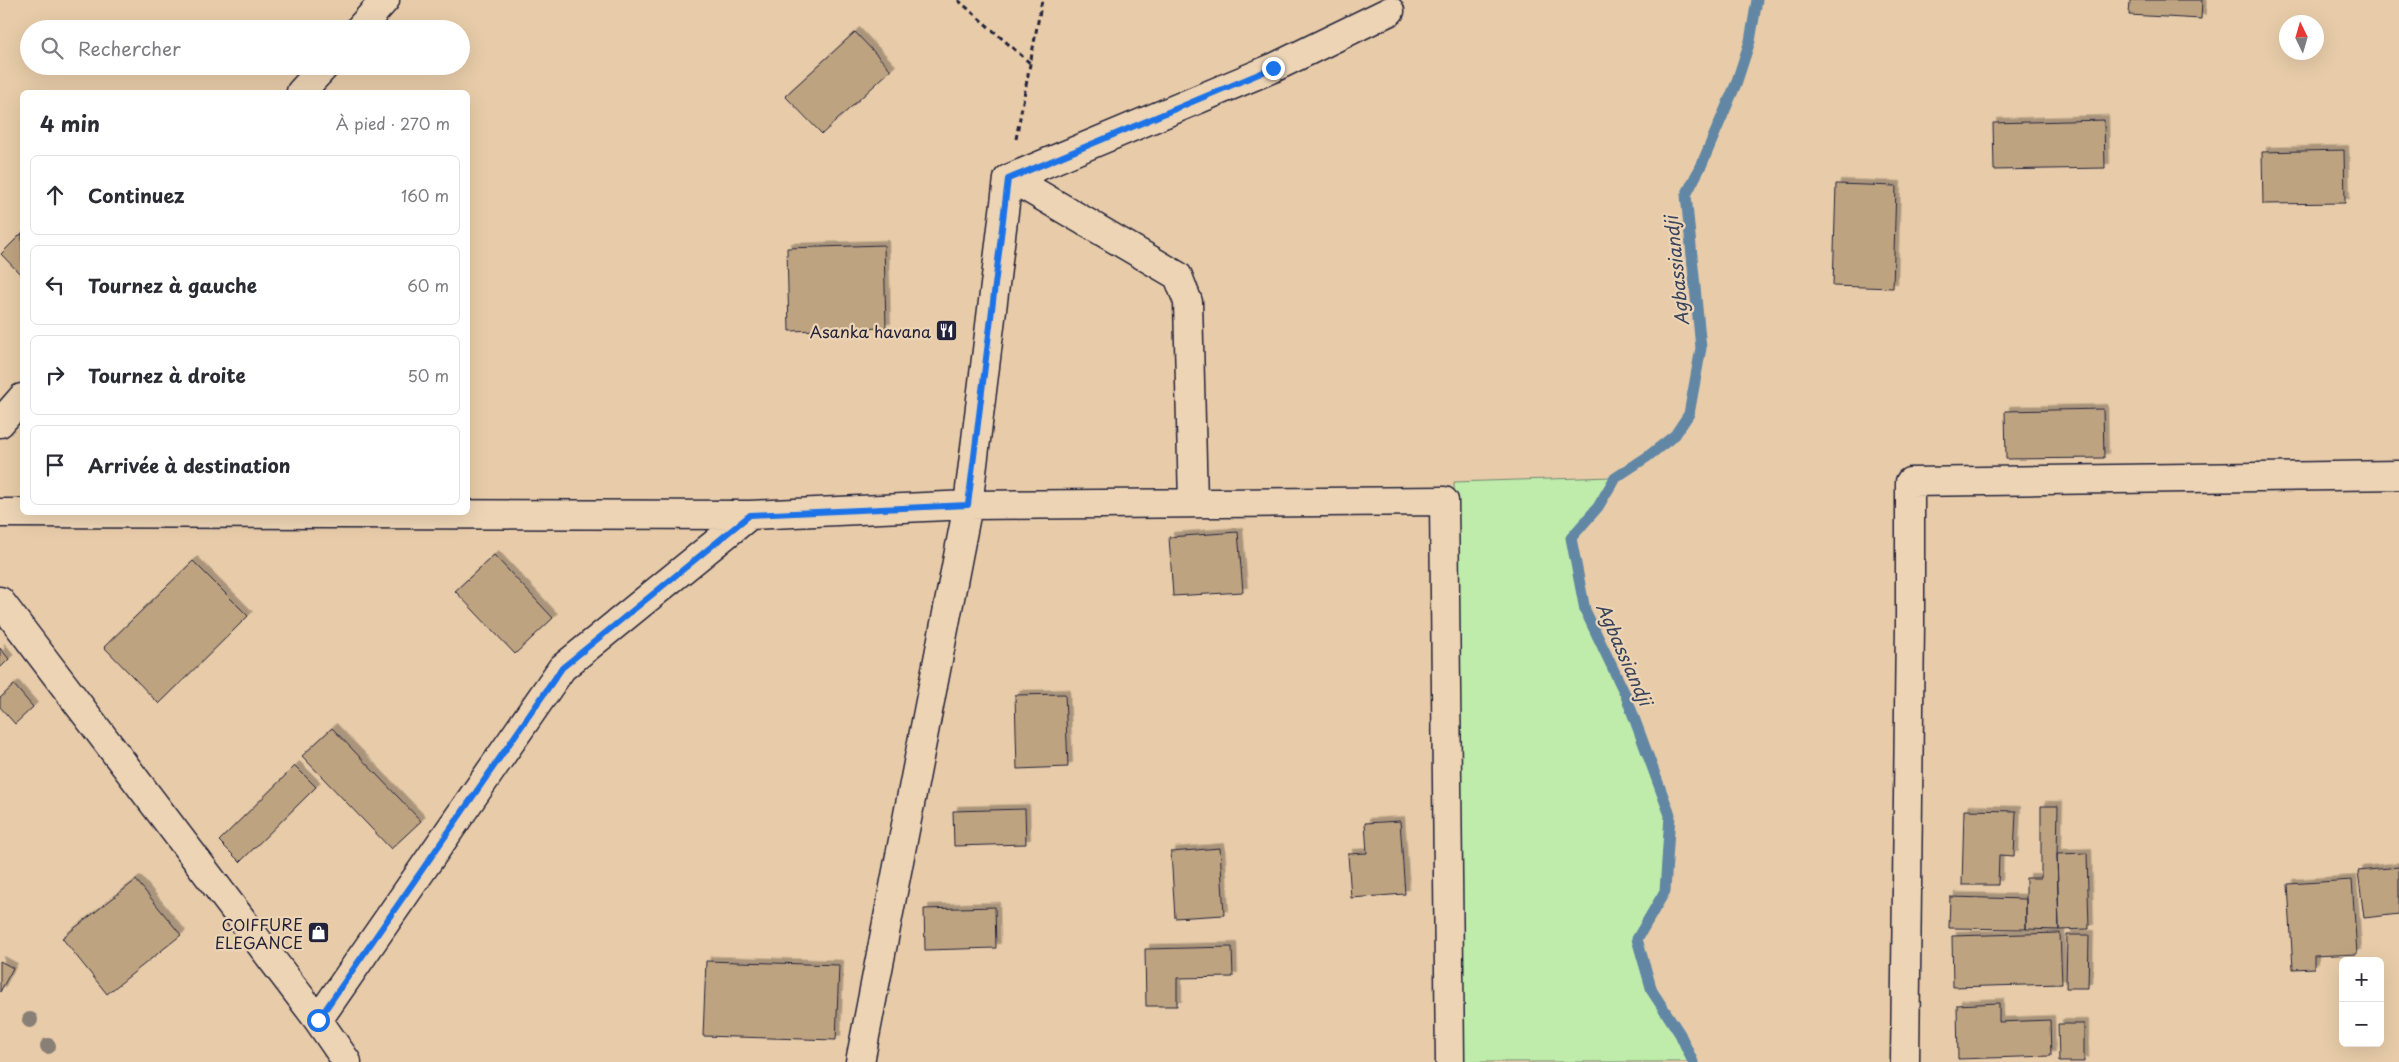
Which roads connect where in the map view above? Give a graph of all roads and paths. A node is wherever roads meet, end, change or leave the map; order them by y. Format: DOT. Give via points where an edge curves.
graph roads {
  1 [pos="385,0"];
  2 [pos="958,0"];
  3 [pos="1042,0"];
  4 [pos="1390,11"];
  5 [pos="367,20"];
  6 [pos="1030,63"];
  7 [pos="317,75"];
  8 [pos="303,90"];
  9 [pos="1010,178"];
  10 [pos="20,400"];
  11 [pos="0,423"];
  12 [pos="2399,475"];
  13 [pos="1193,503"];
  14 [pos="968,505"];
  15 [pos="0,513"];
  16 [pos="20,513"];
  17 [pos="470,514"];
  18 [pos="750,515"];
  19 [pos="0,601"];
  20 [pos="318,1020"];
  21 [pos="347,1062"];
  22 [pos="860,1062"];
  23 [pos="1450,1062"];
  24 [pos="1905,1062"];
  1 -- 5 [label="street"];
  2 -- 6 [label="path"];
  3 -- 6 [label="path"];
  4 -- 9 [label="street" via="1273,68"];
  6 -- 9 [label="path"];
  7 -- 8 [label="street"];
  9 -- 13 [label="street" via="1178,276 1188,302"];
  9 -- 14 [label="street"];
  10 -- 11 [label="street"];
  12 -- 24 [label="street" via="1910,482"];
  13 -- 14 [label="street"];
  13 -- 23 [label="street" via="1444,500"];
  14 -- 18 [label="street"];
  14 -- 22 [label="street"];
  15 -- 16 [label="street"];
  17 -- 18 [label="street"];
  18 -- 20 [label="street" via="562,668"];
  19 -- 20 [label="street"];
  20 -- 21 [label="street"];
}
